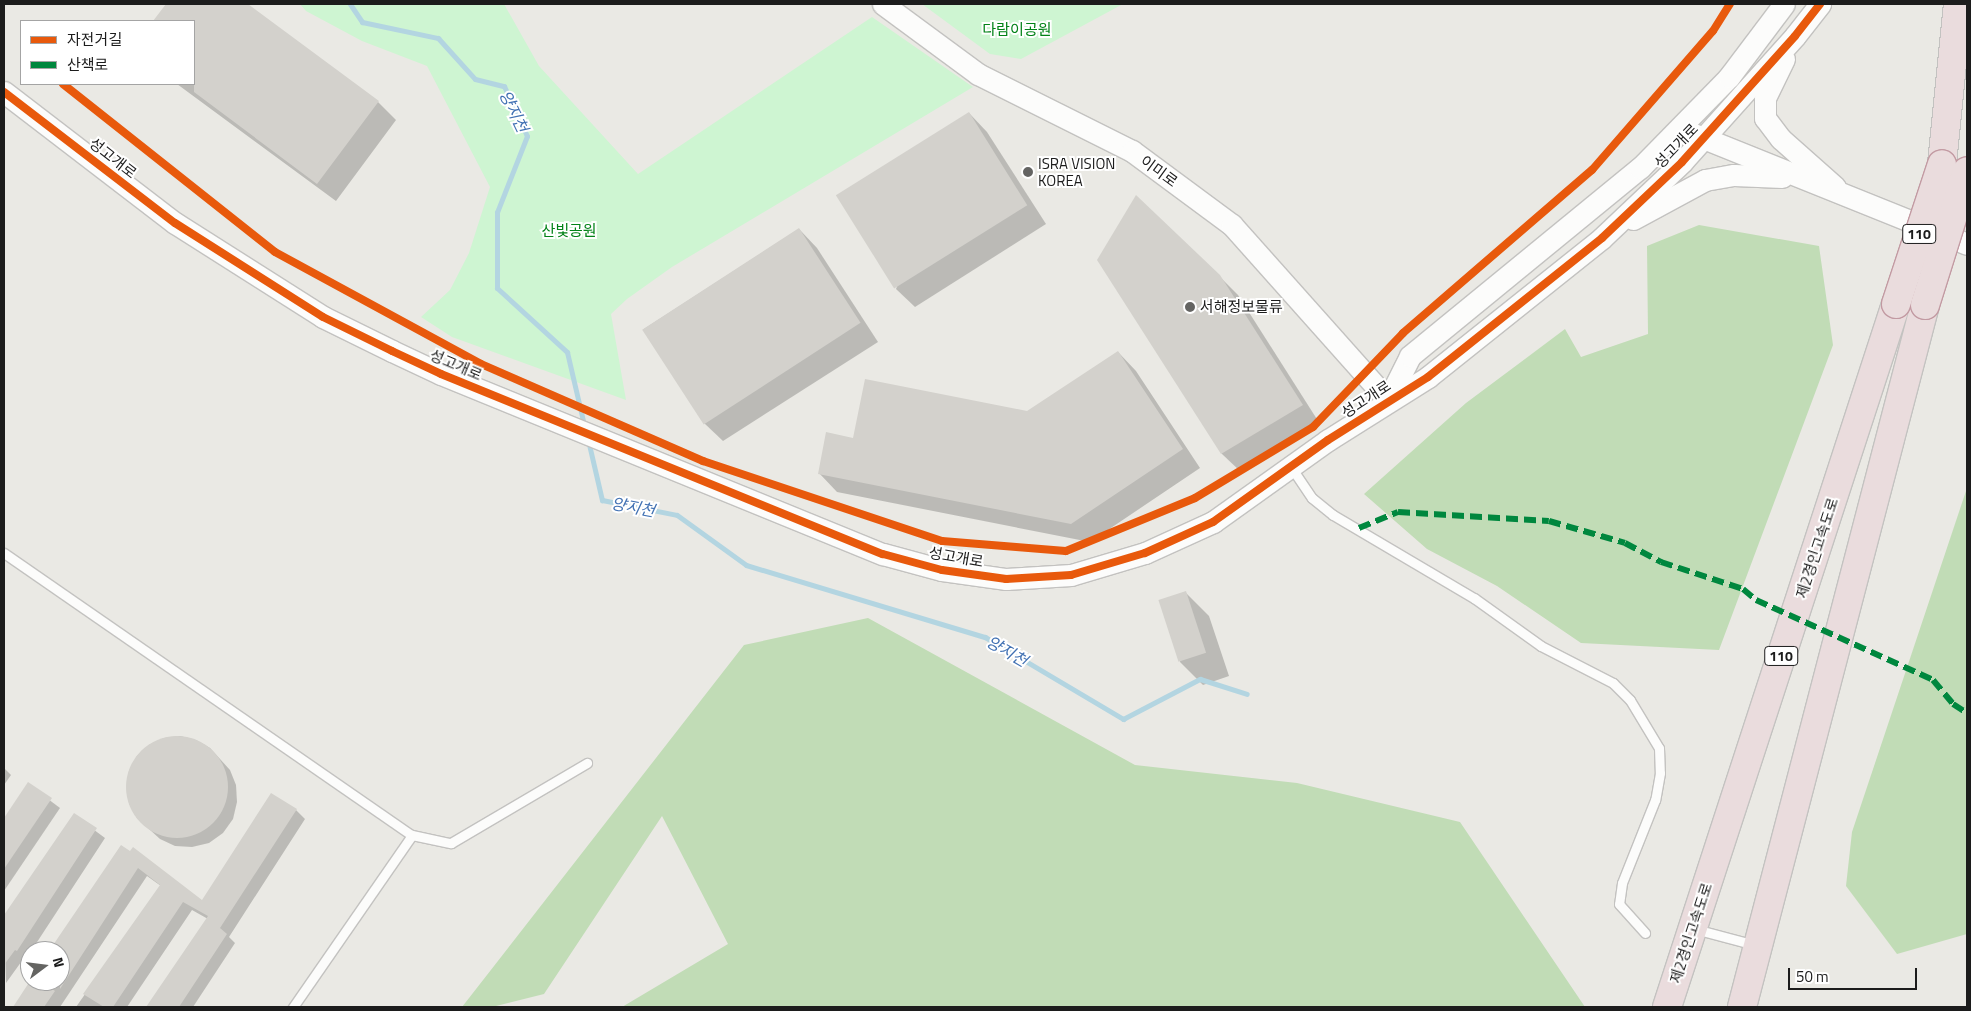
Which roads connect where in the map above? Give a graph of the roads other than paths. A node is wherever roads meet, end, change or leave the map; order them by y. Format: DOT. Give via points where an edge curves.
graph roads {
  1 [pos="883,4"];
  2 [pos="1784,4"];
  3 [pos="1820,4"];
  4 [pos="1958,4"];
  5 [pos="1795,36"];
  6 [pos="1967,90"];
  7 [pos="4,92"];
  8 [pos="1679,128"];
  9 [pos="1703,138"];
  10 [pos="1955,168"];
  11 [pos="1798,178"];
  12 [pos="1844,196"];
  13 [pos="1603,236"];
  14 [pos="1967,244"];
  15 [pos="1388,400"];
  16 [pos="1291,466"];
  17 [pos="4,553"];
  18 [pos="587,763"];
  19 [pos="412,836"];
  20 [pos="1693,928"];
  21 [pos="1645,932"];
  22 [pos="1758,946"];
  23 [pos="293,1007"];
  24 [pos="1667,1007"];
  25 [pos="1742,1007"];
  1 -- 15 [label="street, 이미로" via="978,74 1132,151 1232,225"];
  2 -- 8 [label="street, 성고개로" via="1730,78"];
  3 -- 5 [label="street, 성고개로"];
  4 -- 10 [label="highway"];
  5 -- 9 [label="street, 성고개로"];
  5 -- 12 [label="street" via="1765,98 1765,118 1781,139"];
  6 -- 10 [label="highway, 제2경인고속도로 / 110"];
  7 -- 16 [label="street, 성고개로" via="175,223 323,317 441,374 883,554 942,570 1006,579 1070,575 1145,553 1213,522"];
  8 -- 9 [label="street"];
  8 -- 15 [label="street, 성고개로" via="1640,168 1410,356"];
  9 -- 11 [label="street"];
  9 -- 13 [label="street, 성고개로"];
  10 -- 20 [label="highway, 제2경인고속도로 / 110, bridge" via="1896,304"];
  10 -- 22 [label="highway, 제2경인고속도로 / 110, bridge" via="1925,305"];
  11 -- 12 [label="street"];
  11 -- 13 [label="street" via="1734,176 1705,180"];
  12 -- 14 [label="street"];
  13 -- 15 [label="street, 성고개로" via="1428,377"];
  15 -- 16 [label="street, 성고개로"];
  16 -- 21 [label="lane" via="1312,498 1333,515 1474,598 1541,646 1614,683 1630,700 1659,748 1660,773 1655,800 1622,883 1618,904"];
  17 -- 19 [label="lane"];
  18 -- 19 [label="lane" via="452,843"];
  19 -- 23 [label="lane"];
  20 -- 22 [label="lane"];
  20 -- 24 [label="highway, 제2경인고속도로 / 110"];
  22 -- 25 [label="highway, 제2경인고속도로 / 110"];
}
